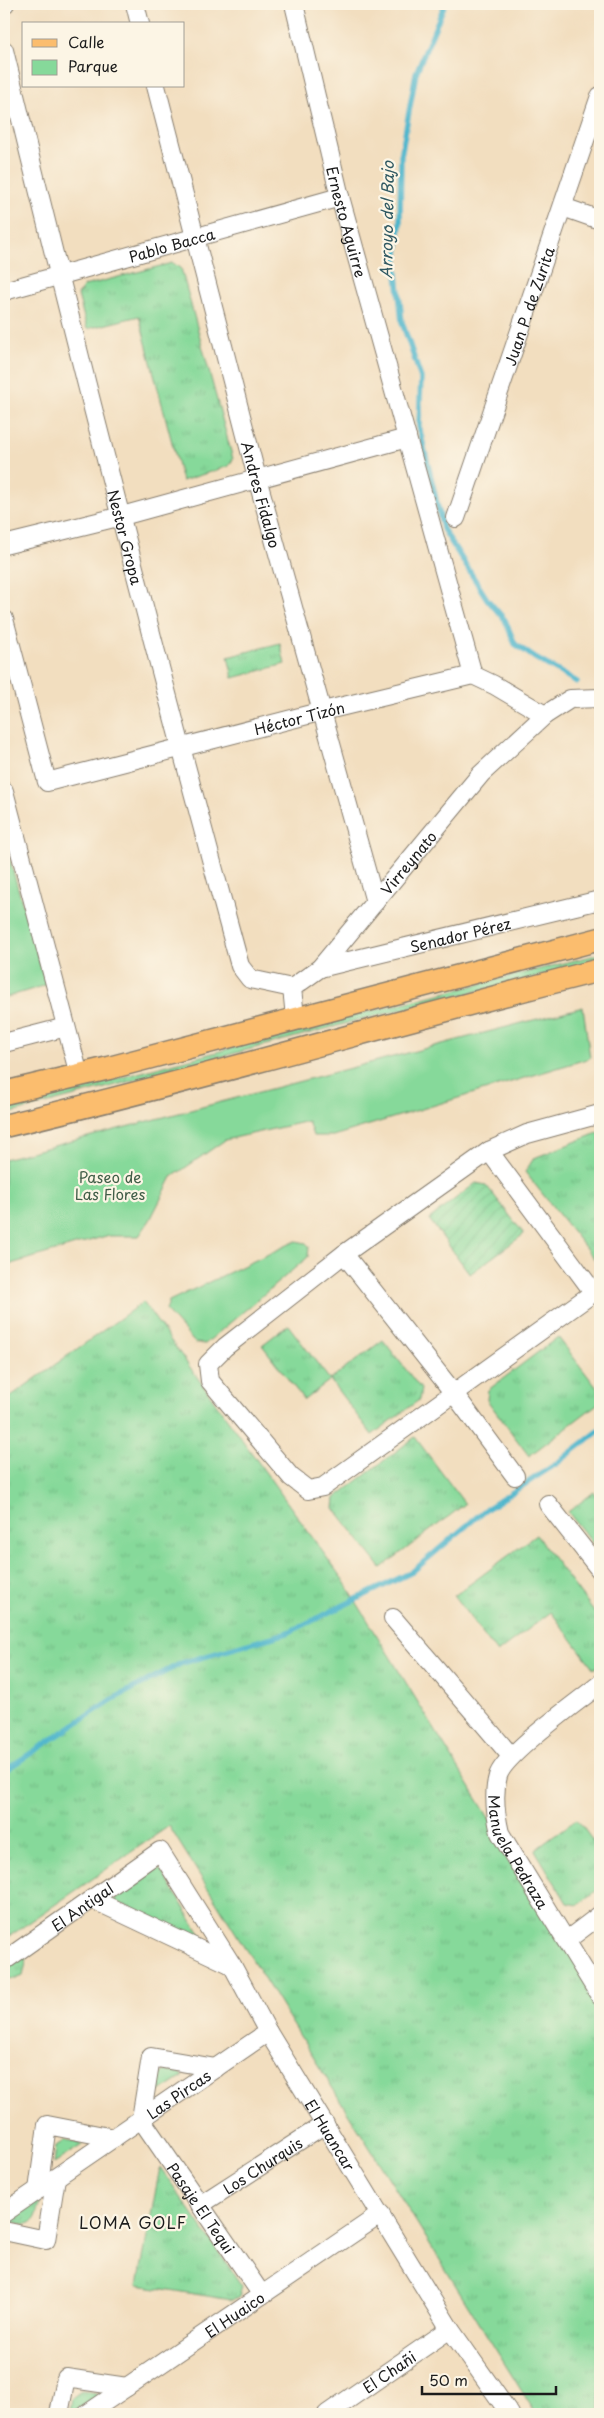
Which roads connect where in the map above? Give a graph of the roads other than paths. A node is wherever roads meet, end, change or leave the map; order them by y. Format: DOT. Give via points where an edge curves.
graph roads {
  1 [pos="135,4"];
  2 [pos="294,4"];
  3 [pos="140,22"];
  4 [pos="4,50"];
  5 [pos="157,88"];
  6 [pos="600,96"];
  7 [pos="340,197"];
  8 [pos="563,207"];
  9 [pos="600,220"];
  10 [pos="195,238"];
  11 [pos="58,276"];
  12 [pos="4,291"];
  13 [pos="407,438"];
  14 [pos="256,478"];
  15 [pos="122,516"];
  16 [pos="456,518"];
  17 [pos="4,545"];
  18 [pos="4,619"];
  19 [pos="473,675"];
  20 [pos="600,698"];
  21 [pos="323,711"];
  22 [pos="544,715"];
  23 [pos="180,747"];
  24 [pos="4,791"];
  25 [pos="600,900"];
  26 [pos="375,902"];
  27 [pos="600,939"];
  28 [pos="320,968"];
  29 [pos="600,970"];
  30 [pos="292,988"];
  31 [pos="295,1018"];
  32 [pos="66,1027"];
  33 [pos="4,1043"];
  34 [pos="79,1075"];
  35 [pos="4,1093"];
  36 [pos="600,1114"];
  37 [pos="4,1126"];
  38 [pos="489,1151"];
  39 [pos="344,1254"];
  40 [pos="597,1290"];
  41 [pos="453,1392"];
  42 [pos="515,1476"];
  43 [pos="548,1504"];
  44 [pos="600,1570"];
  45 [pos="393,1618"];
  46 [pos="600,1684"];
  47 [pos="511,1756"];
  48 [pos="160,1851"];
  49 [pos="92,1899"];
  50 [pos="600,1915"];
  51 [pos="567,1940"];
  52 [pos="4,1961"];
  53 [pos="232,1965"];
  54 [pos="600,1996"];
  55 [pos="268,2032"];
  56 [pos="216,2068"];
  57 [pos="141,2119"];
  58 [pos="324,2124"];
  59 [pos="114,2138"];
  60 [pos="56,2178"];
  61 [pos="38,2190"];
  62 [pos="200,2205"];
  63 [pos="4,2212"];
  64 [pos="381,2214"];
  65 [pos="4,2230"];
  66 [pos="262,2296"];
  67 [pos="450,2329"];
  68 [pos="127,2387"];
  69 [pos="59,2414"];
  70 [pos="87,2414"];
  71 [pos="327,2414"];
  72 [pos="510,2414"];
  1 -- 3 [label="street"];
  2 -- 7 [label="street, Ernesto Aguirre"];
  4 -- 11 [label="street, Nestor Gropa"];
  5 -- 10 [label="street, Andres Fidalgo"];
  6 -- 8 [label="street, Juan P. de Zurita"];
  7 -- 10 [label="street, Pablo Bacca"];
  7 -- 13 [label="street, Ernesto Aguirre"];
  8 -- 9 [label="street"];
  8 -- 16 [label="street, Juan P. de Zurita"];
  10 -- 11 [label="street, Pablo Bacca"];
  10 -- 14 [label="street, Andres Fidalgo"];
  11 -- 12 [label="street, Pablo Bacca"];
  11 -- 15 [label="street, Nestor Gropa"];
  13 -- 14 [label="street"];
  13 -- 19 [label="street, Ernesto Aguirre"];
  14 -- 15 [label="street"];
  14 -- 21 [label="street, Andres Fidalgo"];
  15 -- 17 [label="street"];
  15 -- 23 [label="street, Nestor Gropa"];
  18 -- 23 [label="street, Héctor Tizón" via="47,782"];
  19 -- 21 [label="street, Héctor Tizón"];
  19 -- 22 [label="street"];
  20 -- 22 [label="street, Virreynato" via="570,699"];
  21 -- 23 [label="street, Héctor Tizón"];
  21 -- 26 [label="street, Andres Fidalgo"];
  22 -- 26 [label="street, Virreynato" via="481,774"];
  23 -- 30 [label="street, Nestor Gropa" via="240,966 250,979"];
  24 -- 32 [label="street"];
  25 -- 28 [label="street, Senador Pérez"];
  26 -- 28 [label="street, Virreynato"];
  27 -- 31 [label="main road"];
  28 -- 30 [label="street, Virreynato"];
  29 -- 37 [label="main road" via="120,1099"];
  30 -- 31 [label="street"];
  31 -- 34 [label="main road"];
  32 -- 33 [label="street"];
  32 -- 34 [label="street"];
  34 -- 35 [label="main road"];
  36 -- 38 [label="street" via="527,1134"];
  38 -- 39 [label="street"];
  38 -- 40 [label="street"];
  39 -- 41 [label="street"];
  39 -- 41 [label="street" via="225,1347 208,1364 210,1380 291,1477 308,1490 323,1487"];
  40 -- 41 [label="street"];
  41 -- 42 [label="street"];
  43 -- 44 [label="street"];
  45 -- 47 [label="street"];
  46 -- 47 [label="street, Manuela Pedraza"];
  47 -- 51 [label="street, Manuela Pedraza" via="498,1775 496,1816 500,1833"];
  48 -- 49 [label="street, El Antigal"];
  48 -- 53 [label="street, El Huancar"];
  49 -- 52 [label="street, El Antigal"];
  49 -- 53 [label="street"];
  50 -- 51 [label="street"];
  51 -- 54 [label="street, Manuela Pedraza"];
  53 -- 55 [label="street, El Huancar"];
  55 -- 56 [label="street, Las Pircas"];
  55 -- 58 [label="street, El Huancar"];
  56 -- 57 [label="street, Las Pircas"];
  56 -- 57 [label="street, Las Pircas" via="151,2057"];
  57 -- 59 [label="street, Las Pircas"];
  57 -- 62 [label="street, Pasaje El Tequi"];
  58 -- 62 [label="street, Los Churquis"];
  58 -- 64 [label="street, El Huancar"];
  59 -- 60 [label="street, Las Pircas"];
  59 -- 61 [label="street" via="48,2125"];
  60 -- 61 [label="street, Las Pircas"];
  60 -- 65 [label="street" via="46,2240"];
  61 -- 63 [label="street, Las Pircas"];
  62 -- 66 [label="street, Pasaje El Tequi"];
  64 -- 66 [label="street, El Huaico"];
  64 -- 67 [label="street, El Huancar"];
  66 -- 68 [label="street, El Huaico"];
  67 -- 71 [label="street, El Chañi"];
  67 -- 72 [label="street, El Huancar"];
  68 -- 69 [label="street" via="66,2378"];
  68 -- 70 [label="street, El Huaico"];
}
